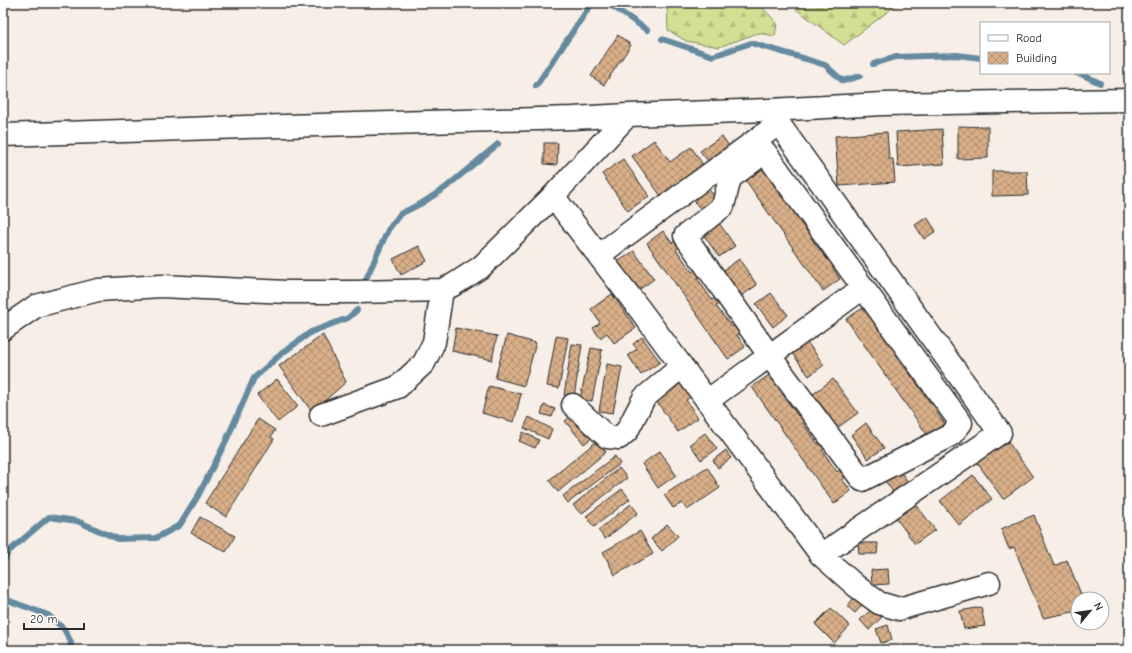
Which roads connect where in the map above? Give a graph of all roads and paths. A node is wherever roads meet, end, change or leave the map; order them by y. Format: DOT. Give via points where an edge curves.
graph roads {
  1 [pos="1129,100"];
  2 [pos="628,114"];
  3 [pos="773,117"];
  4 [pos="3,135"];
  5 [pos="553,196"];
  6 [pos="599,255"];
  7 [pos="863,288"];
  8 [pos="442,290"];
  9 [pos="3,329"];
  10 [pos="769,355"];
  11 [pos="681,367"];
  12 [pos="707,401"];
  13 [pos="573,405"];
  14 [pos="321,415"];
  15 [pos="821,556"];
  16 [pos="990,583"];
  1 -- 3 [label="street" via="883,104"];
  2 -- 3 [label="street"];
  2 -- 4 [label="street" via="573,118"];
  2 -- 5 [label="street"];
  3 -- 6 [label="street"];
  3 -- 15 [label="street" via="1000,433"];
  5 -- 6 [label="street"];
  5 -- 8 [label="street" via="481,266"];
  6 -- 11 [label="street"];
  7 -- 10 [label="street"];
  7 -- 10 [label="street" via="765,152 730,178 723,206 685,236"];
  7 -- 10 [label="street" via="962,423 951,435 862,480"];
  8 -- 9 [label="street" via="288,292 161,286 98,290 36,306"];
  8 -- 14 [label="street" via="434,342 424,363 398,387"];
  10 -- 12 [label="street"];
  11 -- 12 [label="street"];
  11 -- 13 [label="street" via="644,398 627,431 619,438 607,437"];
  12 -- 15 [label="street"];
  15 -- 16 [label="street" via="878,603 899,609"];
}
